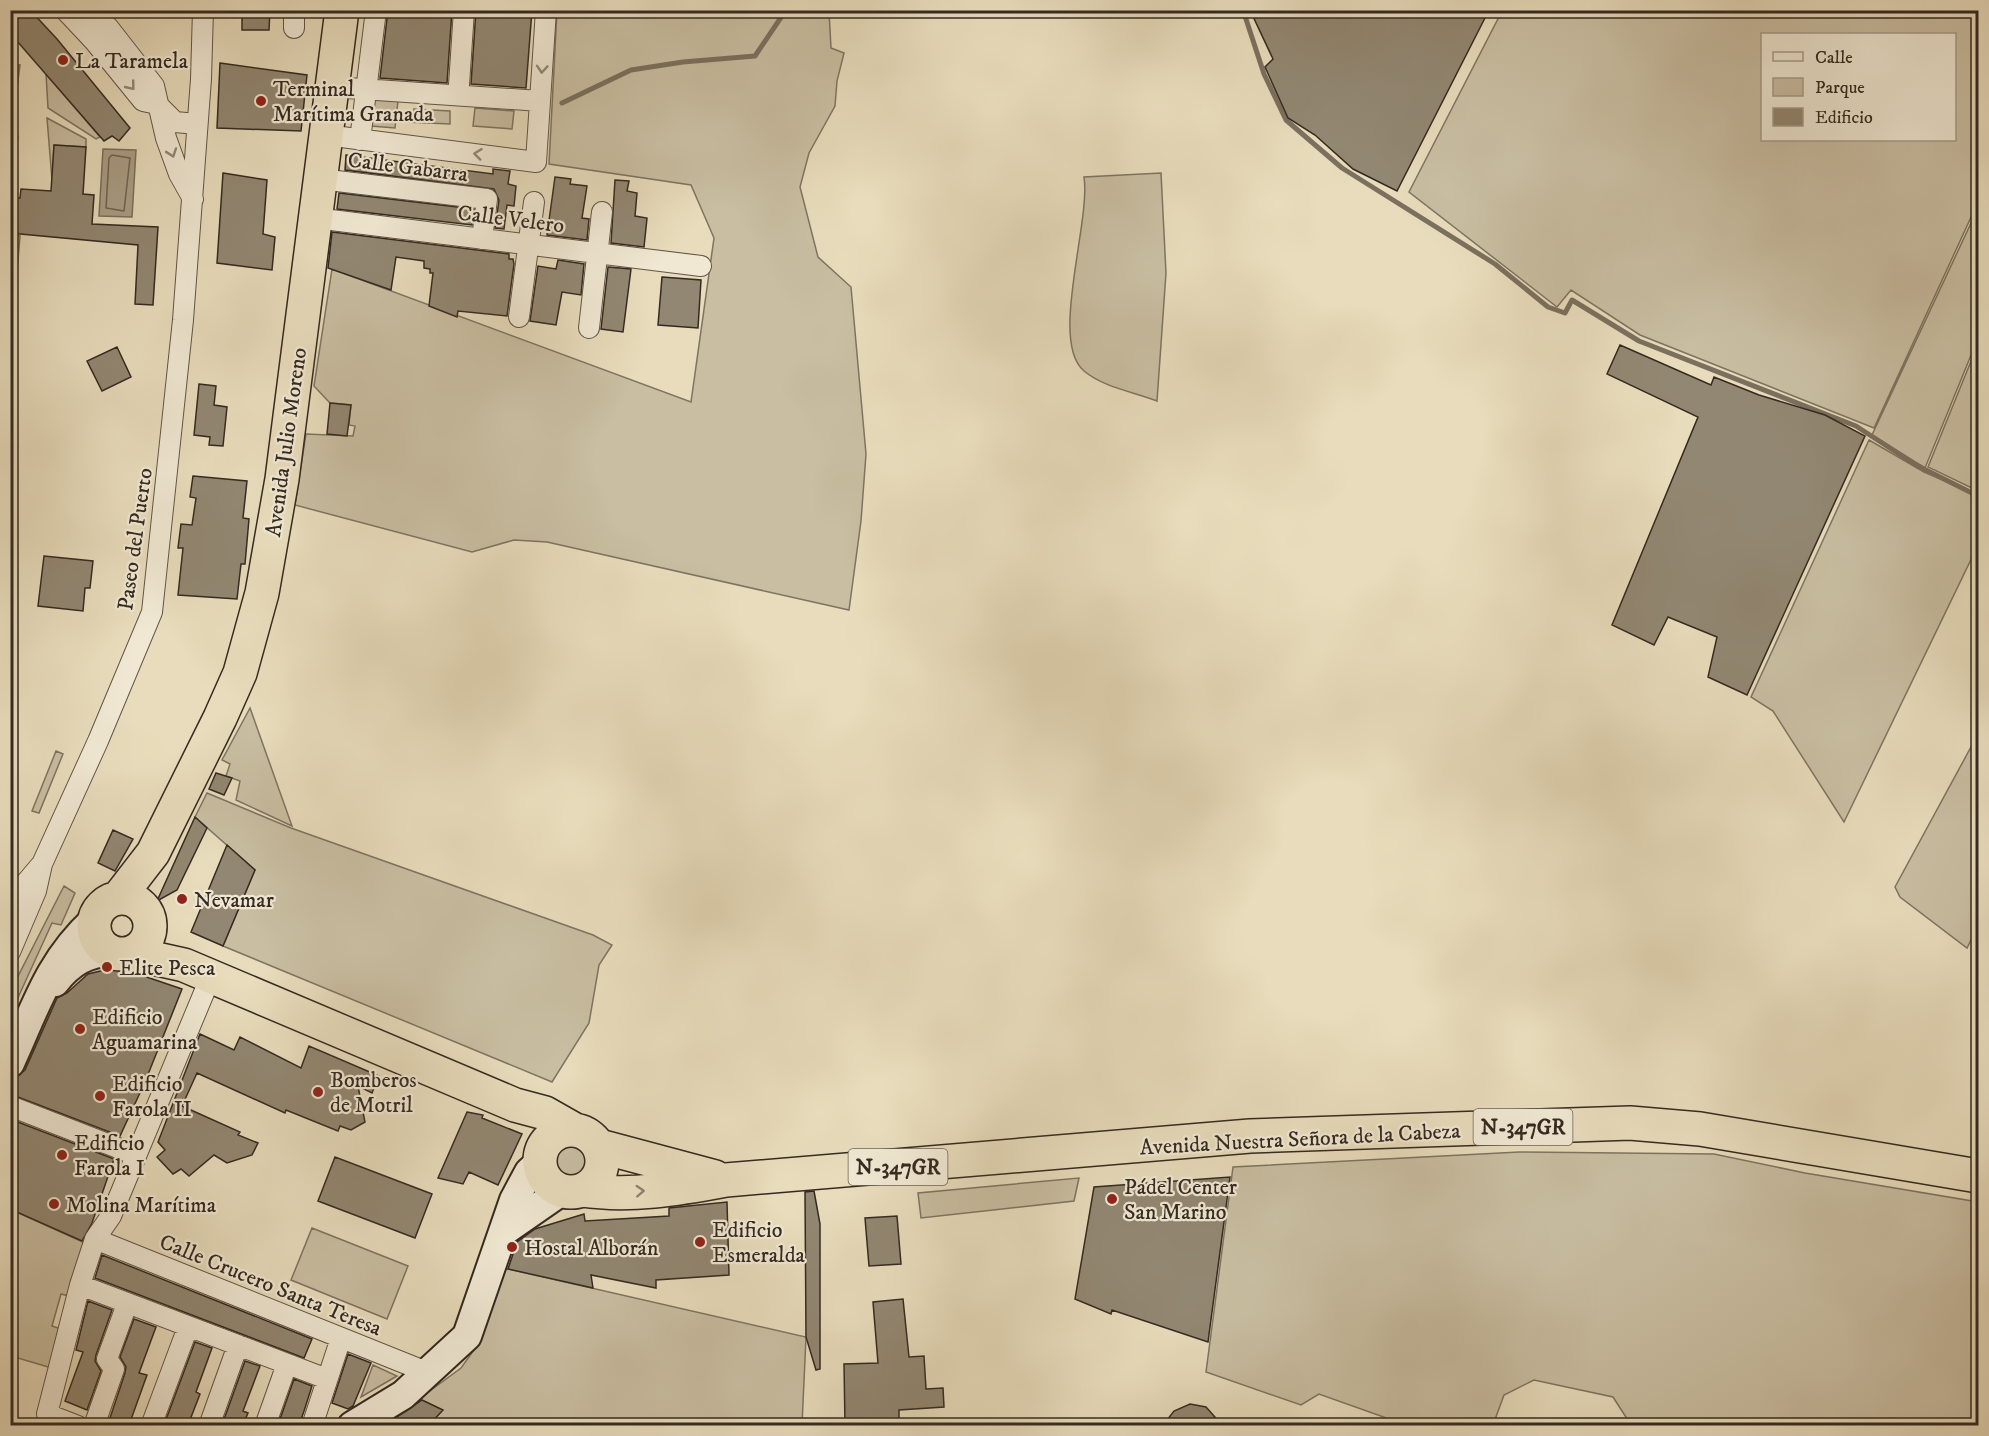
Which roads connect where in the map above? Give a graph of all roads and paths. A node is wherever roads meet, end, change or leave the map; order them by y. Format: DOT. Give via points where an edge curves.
graph roads {
  1 [pos="65,10"];
  2 [pos="92,10"];
  3 [pos="203,10"];
  4 [pos="342,10"];
  5 [pos="376,10"];
  6 [pos="464,10"];
  7 [pos="546,10"];
  8 [pos="459,85"];
  9 [pos="332,87"];
  10 [pos="366,90"];
  11 [pos="540,101"];
  12 [pos="157,104"];
  13 [pos="197,124"];
  14 [pos="326,135"];
  15 [pos="360,140"];
  16 [pos="320,179"];
  17 [pos="193,199"];
  18 [pos="534,202"];
  19 [pos="602,212"];
  20 [pos="315,218"];
  21 [pos="482,239"];
  22 [pos="528,244"];
  23 [pos="597,253"];
  24 [pos="701,266"];
  25 [pos="519,317"];
  26 [pos="589,328"];
  27 [pos="42,864"];
  28 [pos="138,910"];
  29 [pos="10,915"];
  30 [pos="94,921"];
  31 [pos="10,952"];
  32 [pos="121,953"];
  33 [pos="197,970"];
  34 [pos="36,1007"];
  35 [pos="10,1063"];
  36 [pos="515,1105"];
  37 [pos="10,1106"];
  38 [pos="587,1138"];
  39 [pos="542,1154"];
  40 [pos="136,1155"];
  41 [pos="1978,1176"];
  42 [pos="726,1180"];
  43 [pos="572,1190"];
  44 [pos="504,1231"];
  45 [pos="95,1239"];
  46 [pos="80,1285"];
  47 [pos="127,1304"];
  48 [pos="188,1327"];
  49 [pos="341,1338"];
  50 [pos="238,1346"];
  51 [pos="287,1364"];
  52 [pos="429,1373"];
  53 [pos="327,1380"];
  54 [pos="78,1425"];
  55 [pos="94,1425"];
  56 [pos="151,1425"];
  57 [pos="209,1425"];
  58 [pos="265,1425"];
  59 [pos="312,1425"];
  60 [pos="352,1425"];
  1 -- 12 [label="street, one-way" via="143,101"];
  2 -- 12 [label="street" via="154,86"];
  3 -- 13 [label="street, Paseo del Puerto"];
  4 -- 9 [label="highway, Avenida Julio Moreno"];
  5 -- 10 [label="street"];
  6 -- 8 [label="street"];
  7 -- 11 [label="street, one-way"];
  9 -- 10 [label="street"];
  9 -- 14 [label="highway, Avenida Julio Moreno"];
  10 -- 11 [label="street"];
  10 -- 15 [label="street"];
  11 -- 15 [label="street, one-way" via="536,162"];
  12 -- 13 [label="street" via="175,122"];
  12 -- 17 [label="street, one-way" via="179,174"];
  13 -- 17 [label="street, Paseo del Puerto"];
  14 -- 15 [label="street"];
  14 -- 16 [label="highway, Avenida Julio Moreno"];
  16 -- 20 [label="highway, Avenida Julio Moreno"];
  16 -- 21 [label="street, Calle Gabarra" via="487,199"];
  17 -- 27 [label="street, Paseo del Puerto" via="152,612"];
  18 -- 22 [label="street"];
  19 -- 23 [label="street"];
  20 -- 21 [label="street, Calle Velero"];
  20 -- 28 [label="highway, Avenida Julio Moreno" via="282,479 262,593 240,673 153,853"];
  21 -- 22 [label="street, Calle Velero"];
  22 -- 23 [label="street, Calle Velero"];
  22 -- 25 [label="street"];
  23 -- 24 [label="street, Calle Velero"];
  23 -- 26 [label="street"];
  27 -- 29 [label="street, Paseo del Puerto" via="23,886"];
  27 -- 31 [label="street, Paseo del Puerto" via="36,891"];
  28 -- 30 [label="highway" via="103,904"];
  28 -- 32 [label="highway" via="146,942"];
  28 -- 33 [label="highway, Avenida Nuestra Señora de la Cabeza"];
  30 -- 32 [label="highway" via="97,940"];
  30 -- 34 [label="street" via="73,939 58,961"];
  32 -- 33 [label="highway, Avenida Nuestra Señora de la Cabeza"];
  32 -- 34 [label="street" via="101,952 73,962"];
  33 -- 36 [label="highway, Avenida Nuestra Señora de la Cabeza"];
  33 -- 40 [label="street"];
  34 -- 35 [label="street"];
  36 -- 38 [label="highway, Avenida Nuestra Señora de la Cabeza" via="545,1113"];
  36 -- 39 [label="highway, Avenida Nuestra Señora de la Cabeza" via="525,1114"];
  37 -- 40 [label="street"];
  38 -- 39 [label="highway" via="557,1133"];
  38 -- 42 [label="highway, Avenida Nuestra Señora de la Cabeza / N-347GR"];
  38 -- 43 [label="highway" via="602,1154 600,1172 590,1185"];
  39 -- 43 [label="highway" via="547,1180"];
  39 -- 44 [label="street" via="514,1200"];
  40 -- 45 [label="street" via="111,1216"];
  41 -- 42 [label="highway, Avenida Nuestra Señora de la Cabeza / N-347GR" via="1700,1129 1630,1123 1250,1137"];
  43 -- 42 [label="highway, Avenida Nuestra Señora de la Cabeza / N-347GR, one-way" via="674,1190"];
  43 -- 44 [label="street"];
  44 -- 52 [label="street" via="467,1336"];
  45 -- 46 [label="street"];
  45 -- 49 [label="street, Calle Crucero Santa Teresa"];
  46 -- 47 [label="street"];
  46 -- 54 [label="street" via="47,1414"];
  47 -- 48 [label="street"];
  47 -- 55 [label="street" via="106,1359 114,1369"];
  48 -- 50 [label="street"];
  48 -- 56 [label="street"];
  49 -- 52 [label="street, Calle Crucero Santa Teresa"];
  49 -- 53 [label="street"];
  50 -- 51 [label="street"];
  50 -- 57 [label="street"];
  51 -- 53 [label="street"];
  51 -- 58 [label="street"];
  52 -- 60 [label="street" via="403,1395"];
  53 -- 59 [label="street"];
}
